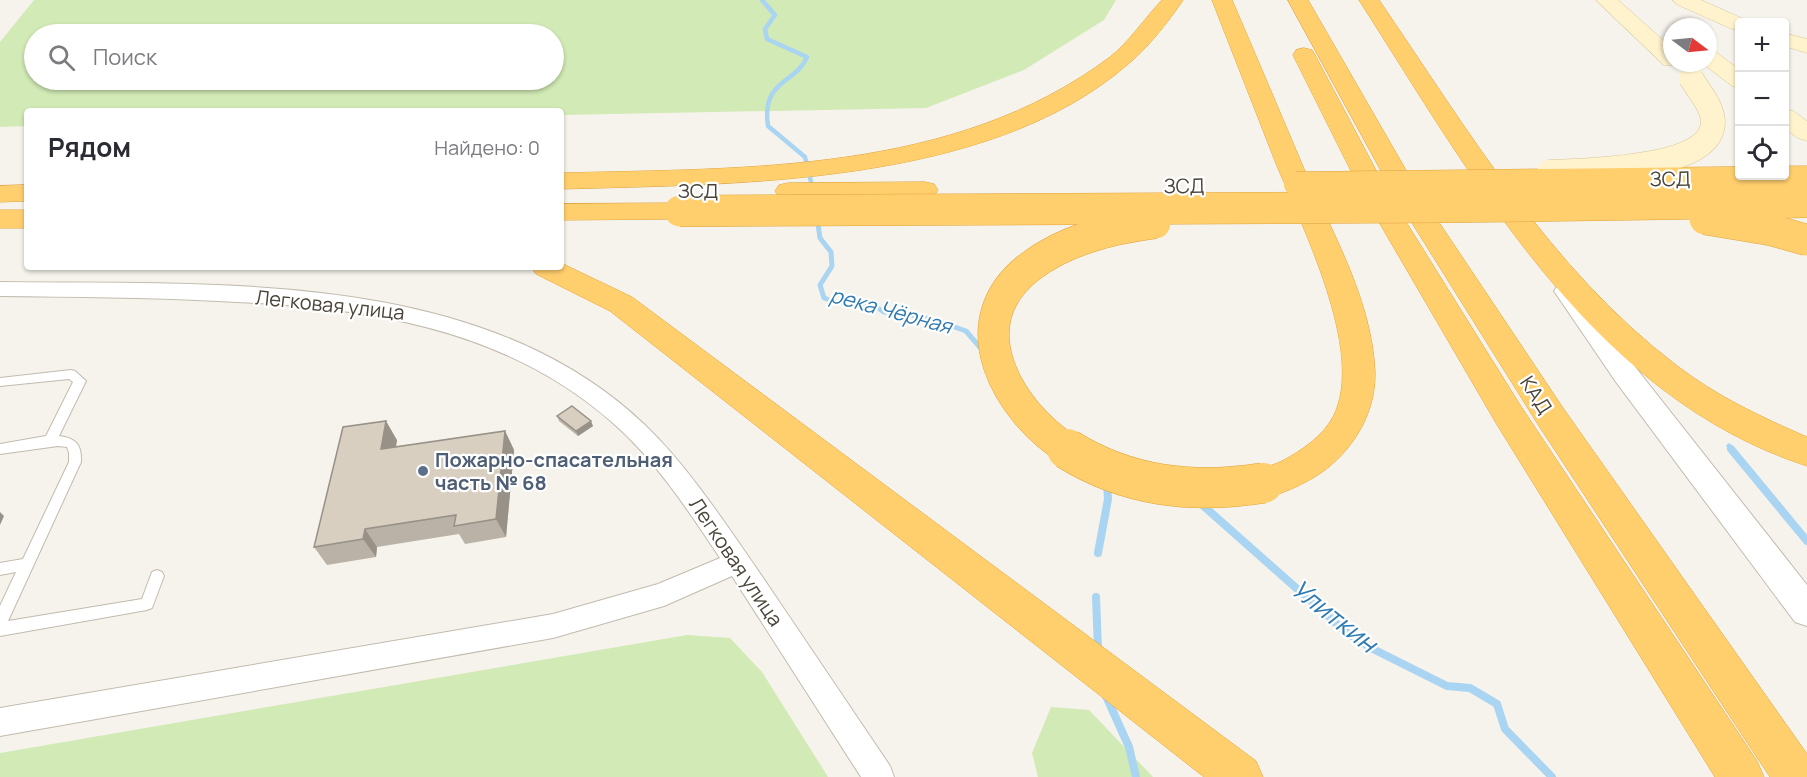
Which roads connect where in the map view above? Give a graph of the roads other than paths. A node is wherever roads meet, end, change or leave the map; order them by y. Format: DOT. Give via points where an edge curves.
graph roads {
  1 [pos="1173,0"];
  2 [pos="1222,0"];
  3 [pos="1276,0"];
  4 [pos="1298,0"];
  5 [pos="1369,0"];
  6 [pos="1606,0"];
  7 [pos="1656,3"];
  8 [pos="1678,18"];
  9 [pos="1735,23"];
  10 [pos="1789,40"];
  11 [pos="1807,46"];
  12 [pos="1717,47"];
  13 [pos="1663,52"];
  14 [pos="1735,60"];
  15 [pos="1717,64"];
  16 [pos="1683,72"];
  17 [pos="1735,77"];
  18 [pos="1789,101"];
  19 [pos="1807,115"];
  20 [pos="1789,119"];
  21 [pos="1807,133"];
  22 [pos="1807,178"];
  23 [pos="564,181"];
  24 [pos="1430,182"];
  25 [pos="564,189"];
  26 [pos="683,193"];
  27 [pos="0,194"];
  28 [pos="24,194"];
  29 [pos="1807,202"];
  30 [pos="1342,206"];
  31 [pos="1445,207"];
  32 [pos="564,212"];
  33 [pos="0,219"];
  34 [pos="24,219"];
  35 [pos="1527,233"];
  36 [pos="1807,240"];
  37 [pos="552,270"];
  38 [pos="0,289"];
  39 [pos="0,382"];
  40 [pos="50,442"];
  41 [pos="0,449"];
  42 [pos="1807,452"];
  43 [pos="737,562"];
  44 [pos="27,564"];
  45 [pos="0,569"];
  46 [pos="157,576"];
  47 [pos="1807,611"];
  48 [pos="0,622"];
  49 [pos="0,628"];
  50 [pos="0,722"];
  51 [pos="879,777"];
  52 [pos="1240,777"];
  53 [pos="1741,777"];
  54 [pos="1796,777"];
  1 -- 26 [label="highway" via="1151,31 1116,65 1062,99 1012,123 897,157 751,175"];
  2 -- 30 [label="highway, bridge" via="1334,274 1356,345 1357,398 1347,424 1329,448 1298,469 1263,483 1204,490 1132,478 1070,450 1038,428 1003,381 994,356 995,319 1015,282 1058,250 1093,235 1149,223"];
  3 -- 53 [label="highway, КАД" via="1381,203 1508,414"];
  4 -- 54 [label="highway, КАД" via="1405,191 1551,417"];
  5 -- 35 [label="highway"];
  6 -- 13 [label="main road"];
  7 -- 8 [label="main road"];
  7 -- 9 [label="main road"];
  10 -- 11 [label="main road"];
  12 -- 14 [label="main road"];
  15 -- 17 [label="main road"];
  16 -- 24 [label="main road, bridge" via="1709,109 1712,128 1698,147 1680,156 1626,166"];
  18 -- 19 [label="main road"];
  20 -- 21 [label="main road"];
  22 -- 24 [label="highway, ЗСД, bridge"];
  23 -- 26 [label="highway"];
  24 -- 26 [label="highway, ЗСД, bridge"];
  25 -- 26 [label="highway, ЗСД"];
  26 -- 30 [label="highway, ЗСД, bridge"];
  26 -- 32 [label="highway, ЗСД"];
  27 -- 28 [label="highway"];
  29 -- 31 [label="highway, ЗСД, bridge"];
  30 -- 31 [label="highway, ЗСД, bridge"];
  31 -- 36 [label="highway, bridge" via="1701,219"];
  33 -- 34 [label="highway"];
  35 -- 42 [label="highway" via="1584,302 1663,375 1743,425"];
  35 -- 47 [label="street" via="1626,375"];
  37 -- 52 [label="highway" via="621,304"];
  38 -- 43 [label="street, Легковая улица" via="312,298 396,310 476,331 520,349 573,379 621,417 686,489"];
  39 -- 40 [label="lane" via="71,374 77,377 80,381"];
  40 -- 41 [label="lane"];
  40 -- 44 [label="lane" via="62,440 72,445 75,462"];
  43 -- 50 [label="street" via="664,594 553,626"];
  43 -- 51 [label="street, Легковая улица"];
  44 -- 45 [label="lane"];
  44 -- 48 [label="lane"];
  46 -- 49 [label="lane" via="147,604"];
}
